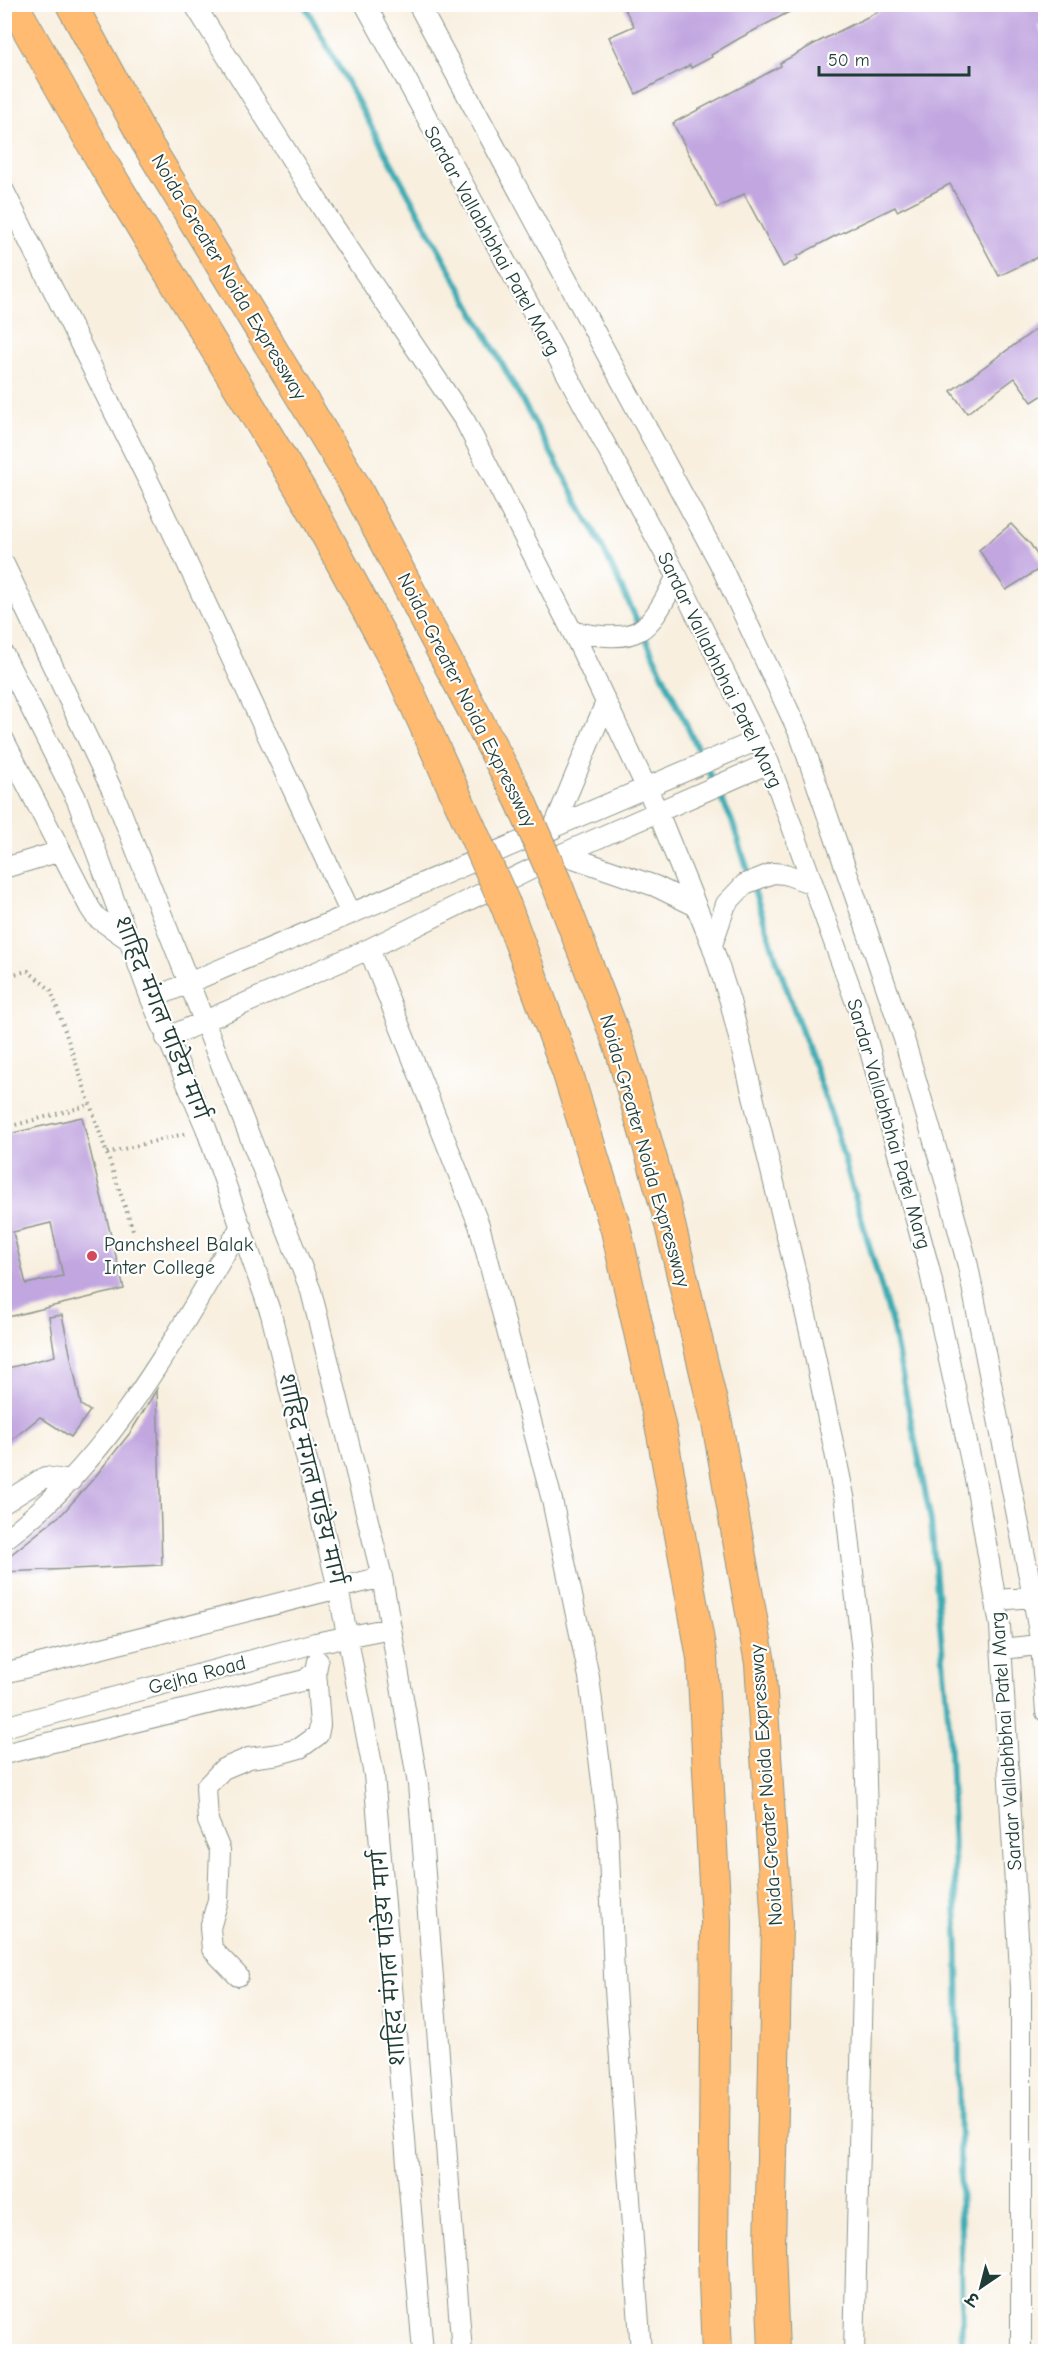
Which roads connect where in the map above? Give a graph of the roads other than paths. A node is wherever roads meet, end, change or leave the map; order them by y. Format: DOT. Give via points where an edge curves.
graph roads {
  1 [pos="14,4"];
  2 [pos="71,4"];
  3 [pos="194,4"];
  4 [pos="364,4"];
  5 [pos="418,4"];
  6 [pos="4,191"];
  7 [pos="4,564"];
  8 [pos="677,576"];
  9 [pos="573,632"];
  10 [pos="4,655"];
  11 [pos="606,702"];
  12 [pos="4,740"];
  13 [pos="758,740"];
  14 [pos="769,764"];
  15 [pos="647,788"];
  16 [pos="657,810"];
  17 [pos="553,829"];
  18 [pos="61,851"];
  19 [pos="4,868"];
  20 [pos="559,868"];
  21 [pos="813,884"];
  22 [pos="696,906"];
  23 [pos="351,914"];
  24 [pos="129,940"];
  25 [pos="712,945"];
  26 [pos="369,949"];
  27 [pos="191,982"];
  28 [pos="151,999"];
  29 [pos="206,1022"];
  30 [pos="166,1038"];
  31 [pos="241,1226"];
  32 [pos="71,1481"];
  33 [pos="4,1503"];
  34 [pos="4,1540"];
  35 [pos="382,1577"];
  36 [pos="338,1588"];
  37 [pos="1039,1597"];
  38 [pos="997,1600"];
  39 [pos="391,1628"];
  40 [pos="345,1637"];
  41 [pos="315,1643"];
  42 [pos="1043,1644"];
  43 [pos="1003,1649"];
  44 [pos="316,1671"];
  45 [pos="4,1673"];
  46 [pos="1046,1712"];
  47 [pos="4,1727"];
  48 [pos="4,1754"];
  49 [pos="238,1976"];
  50 [pos="423,2352"];
  51 [pos="462,2352"];
  52 [pos="641,2352"];
  53 [pos="717,2352"];
  54 [pos="774,2352"];
  55 [pos="854,2352"];
  56 [pos="1021,2352"];
  1 -- 53 [label="highway, bridge" via="104,165 311,507 399,669 506,906 568,1074 616,1230 662,1434 702,1658 716,1921 713,2259"];
  2 -- 20 [label="highway, Noida-Greater Noida Expressway, bridge" via="146,141 354,484"];
  3 -- 9 [label="street" via="334,227 465,421"];
  4 -- 8 [label="street, Sardar Vallabhbhai Patel Marg"];
  5 -- 37 [label="street, Sardar Vallabhbhai Patel Marg" via="719,562 800,735 904,1039 943,1174 968,1266"];
  6 -- 23 [label="street" via="153,490"];
  7 -- 27 [label="street" via="114,794"];
  8 -- 9 [label="street" via="658,614 634,635 609,638"];
  8 -- 13 [label="street, Sardar Vallabhbhai Patel Marg"];
  9 -- 11 [label="street"];
  10 -- 24 [label="street, शाहिद मंगल पांडेय मार्ग" via="77,800"];
  11 -- 15 [label="street"];
  11 -- 17 [label="street"];
  12 -- 18 [label="street"];
  13 -- 14 [label="street, Sardar Vallabhbhai Patel Marg"];
  13 -- 15 [label="street"];
  14 -- 16 [label="street"];
  14 -- 21 [label="street, Sardar Vallabhbhai Patel Marg"];
  15 -- 16 [label="street"];
  15 -- 17 [label="street"];
  16 -- 20 [label="street"];
  16 -- 22 [label="street"];
  17 -- 23 [label="street"];
  18 -- 19 [label="street"];
  18 -- 24 [label="street" via="96,917"];
  20 -- 22 [label="street" via="655,886"];
  20 -- 26 [label="street"];
  20 -- 54 [label="highway, Noida-Greater Noida Expressway" via="620,1048 667,1212 717,1423 760,1663 777,1924 770,2248"];
  21 -- 25 [label="street" via="773,873 745,884 726,904"];
  21 -- 38 [label="street, Sardar Vallabhbhai Patel Marg" via="860,1014 928,1268 976,1484"];
  22 -- 25 [label="street"];
  23 -- 27 [label="street"];
  24 -- 28 [label="street, शाहिद मंगल पांडेय मार्ग"];
  25 -- 55 [label="street" via="730,1001 810,1332 844,1501 863,1661 867,1820"];
  26 -- 29 [label="street"];
  26 -- 52 [label="street" via="479,1225 552,1500 589,1677 608,1830 614,1976"];
  27 -- 28 [label="street"];
  27 -- 29 [label="street"];
  28 -- 30 [label="street, शाहिद मंगल पांडेय मार्ग"];
  29 -- 30 [label="street"];
  29 -- 35 [label="street" via="311,1291"];
  30 -- 31 [label="street, शाहिद मंगल पांडेय मार्ग" via="206,1128"];
  31 -- 32 [label="street" via="132,1405"];
  31 -- 36 [label="street, शाहिद मंगल पांडेय मार्ग" via="271,1314"];
  32 -- 33 [label="street" via="45,1477"];
  32 -- 34 [label="street" via="40,1513"];
  35 -- 36 [label="street"];
  35 -- 39 [label="street"];
  36 -- 40 [label="street, शाहिद मंगल पांडेय मार्ग"];
  36 -- 45 [label="street"];
  37 -- 38 [label="street"];
  37 -- 42 [label="street, Sardar Vallabhbhai Patel Marg"];
  38 -- 43 [label="street, Sardar Vallabhbhai Patel Marg"];
  39 -- 40 [label="street, Gejha Road"];
  39 -- 51 [label="street" via="418,1784"];
  40 -- 41 [label="street, Gejha Road"];
  40 -- 50 [label="street, शाहिद मंगल पांडेय मार्ग" via="374,1775"];
  41 -- 44 [label="street"];
  41 -- 47 [label="street, Gejha Road"];
  42 -- 43 [label="street"];
  42 -- 46 [label="street, Sardar Vallabhbhai Patel Marg"];
  43 -- 56 [label="street, Sardar Vallabhbhai Patel Marg" via="1021,1988"];
  44 -- 48 [label="street" via="305,1680"];
  44 -- 49 [label="street" via="318,1735 300,1748 249,1758 223,1769 206,1787 208,1821 220,1850 218,1900 210,1944"];
}
